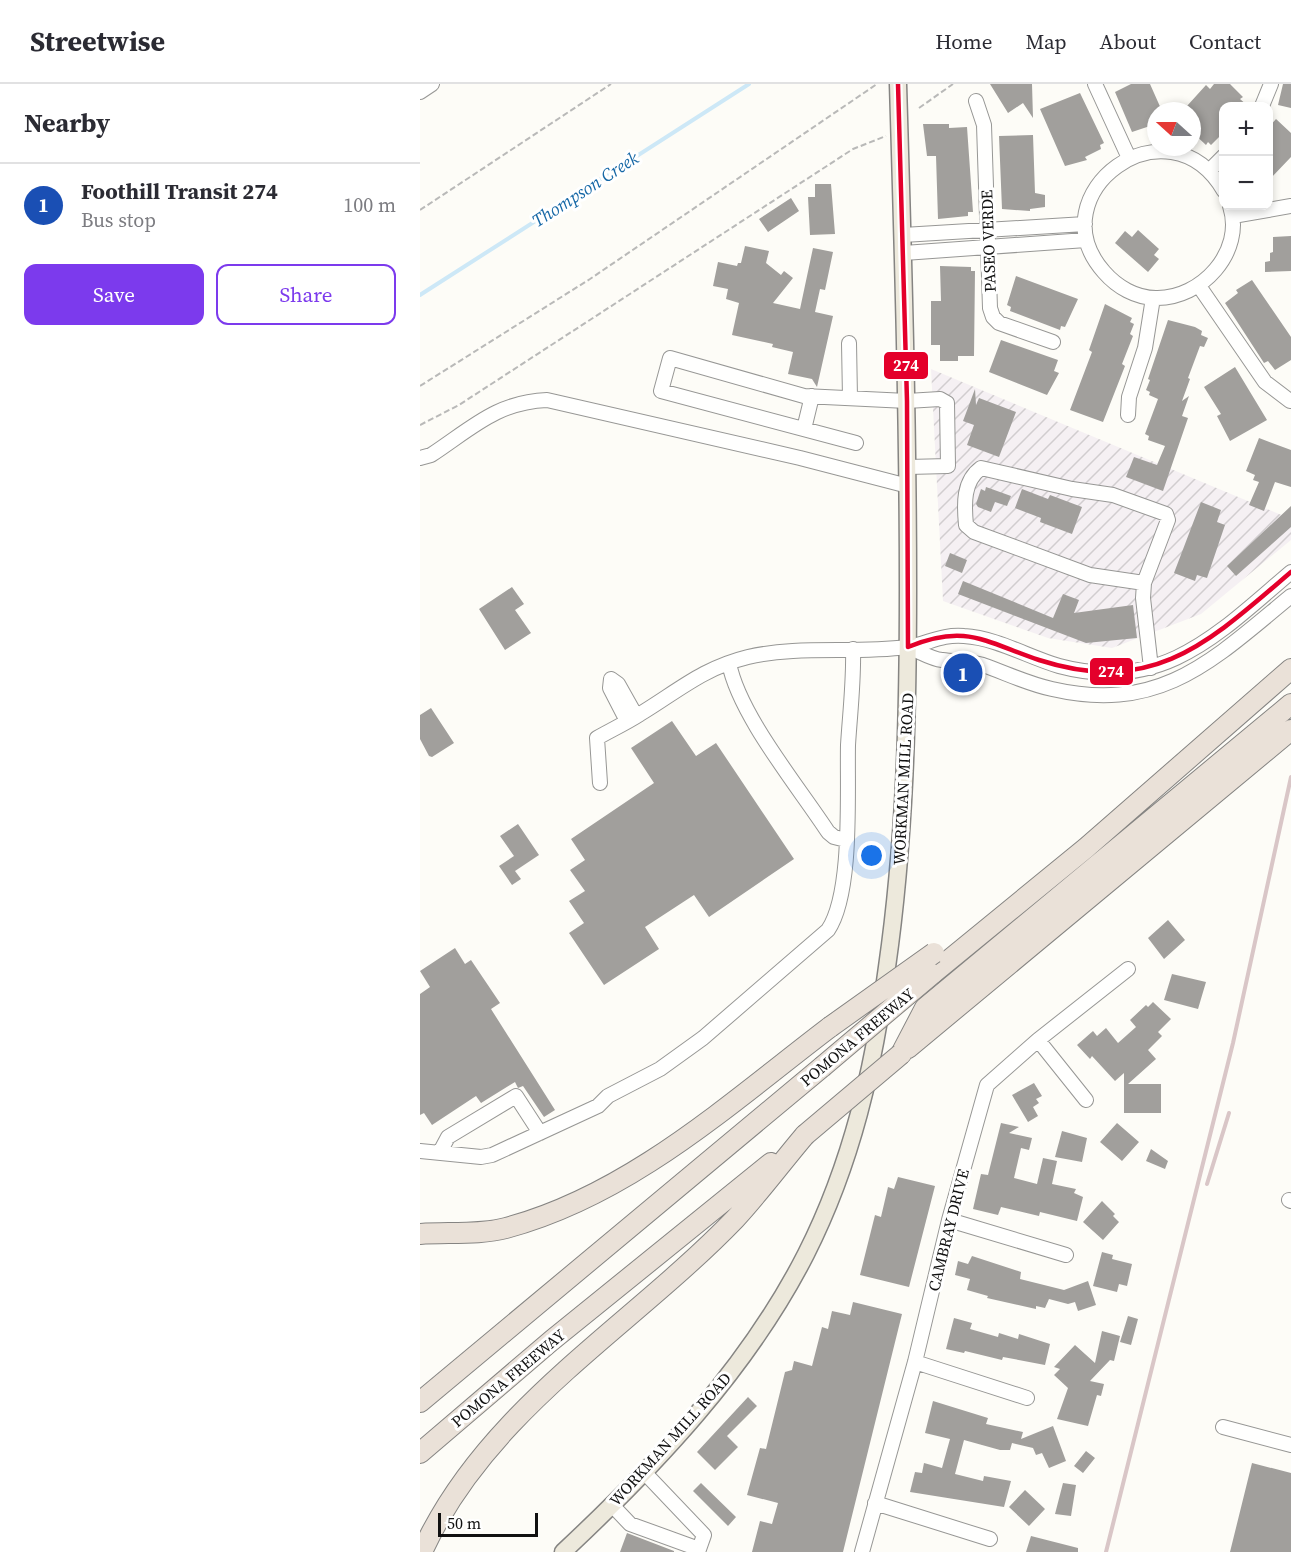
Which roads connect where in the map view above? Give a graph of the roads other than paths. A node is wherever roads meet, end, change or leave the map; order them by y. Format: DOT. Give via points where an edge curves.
graph roads {
  1 [pos="432,84"];
  2 [pos="898,84"];
  3 [pos="1095,84"];
  4 [pos="1271,84"];
  5 [pos="420,92"];
  6 [pos="976,101"];
  7 [pos="1264,102"];
  8 [pos="1129,158"];
  9 [pos="1219,161"];
  10 [pos="1209,171"];
  11 [pos="1219,184"];
  12 [pos="1291,206"];
  13 [pos="1231,211"];
  14 [pos="1085,224"];
  15 [pos="988,231"];
  16 [pos="903,235"];
  17 [pos="1086,240"];
  18 [pos="988,249"];
  19 [pos="904,253"];
  20 [pos="1199,286"];
  21 [pos="1153,298"];
  22 [pos="1053,342"];
  23 [pos="849,343"];
  24 [pos="812,396"];
  25 [pos="850,398"];
  26 [pos="907,401"];
  27 [pos="1290,401"];
  28 [pos="1128,415"];
  29 [pos="804,429"];
  30 [pos="856,443"];
  31 [pos="420,458"];
  32 [pos="948,466"];
  33 [pos="908,467"];
  34 [pos="972,474"];
  35 [pos="908,486"];
  36 [pos="1291,572"];
  37 [pos="1144,583"];
  38 [pos="1291,596"];
  39 [pos="908,647"];
  40 [pos="853,649"];
  41 [pos="729,663"];
  42 [pos="1151,668"];
  43 [pos="1291,669"];
  44 [pos="1291,704"];
  45 [pos="1288,733"];
  46 [pos="600,783"];
  47 [pos="846,840"];
  48 [pos="1086,848"];
  49 [pos="1128,969"];
  50 [pos="1038,1040"];
  51 [pos="901,1054"];
  52 [pos="1086,1100"];
  53 [pos="540,1133"];
  54 [pos="805,1135"];
  55 [pos="420,1151"];
  56 [pos="440,1152"];
  57 [pos="949,1220"];
  58 [pos="420,1234"];
  59 [pos="1066,1255"];
  60 [pos="915,1362"];
  61 [pos="1027,1398"];
  62 [pos="420,1402"];
  63 [pos="1223,1427"];
  64 [pos="1291,1445"];
  65 [pos="420,1453"];
  66 [pos="643,1471"];
  67 [pos="875,1503"];
  68 [pos="611,1504"];
  69 [pos="990,1539"];
  70 [pos="698,1550"];
  71 [pos="422,1552"];
  72 [pos="563,1552"];
  73 [pos="862,1552"];
  1 -- 5 [label="street"];
  2 -- 16 [label="main road, WORKMAN MILL ROAD"];
  3 -- 8 [label="street"];
  4 -- 7 [label="street"];
  6 -- 15 [label="street, PASEO VERDE" via="984,125"];
  8 -- 10 [label="street" via="1162,151 1179,154"];
  8 -- 14 [label="street" via="1115,166 1095,188"];
  9 -- 10 [label="street"];
  10 -- 11 [label="street"];
  12 -- 13 [label="street"];
  13 -- 20 [label="street" via="1226,253"];
  14 -- 15 [label="street"];
  14 -- 17 [label="street"];
  15 -- 16 [label="street"];
  15 -- 18 [label="street, PASEO VERDE"];
  16 -- 19 [label="main road, WORKMAN MILL ROAD"];
  17 -- 18 [label="street"];
  17 -- 21 [label="street" via="1098,266 1109,278 1135,294"];
  18 -- 19 [label="street"];
  18 -- 22 [label="street, PASEO VERDE" via="993,317 999,323"];
  19 -- 26 [label="main road, WORKMAN MILL ROAD"];
  20 -- 21 [label="street" via="1185,293"];
  20 -- 27 [label="street" via="1265,382"];
  21 -- 28 [label="street"];
  23 -- 25 [label="street"];
  24 -- 25 [label="street"];
  24 -- 29 [label="street"];
  24 -- 29 [label="street" via="670,358 661,391"];
  25 -- 26 [label="street"];
  26 -- 32 [label="street" via="940,399 947,403"];
  26 -- 33 [label="main road, WORKMAN MILL ROAD"];
  29 -- 30 [label="street"];
  31 -- 35 [label="street" via="431,455 505,407 547,400"];
  32 -- 33 [label="street"];
  32 -- 34 [label="street"];
  33 -- 35 [label="main road, WORKMAN MILL ROAD"];
  34 -- 37 [label="street" via="964,500 966,525 974,532 1090,575"];
  34 -- 37 [label="street" via="981,468 1113,495 1166,514 1168,520"];
  35 -- 39 [label="main road, WORKMAN MILL ROAD"];
  36 -- 42 [label="street" via="1210,640"];
  37 -- 42 [label="street"];
  38 -- 39 [label="street" via="1202,668 1175,681 1128,694 1078,694 1049,689 980,664 940,660"];
  39 -- 40 [label="street"];
  39 -- 42 [label="street" via="939,636 965,636 1083,671 1106,673"];
  39 -- 66 [label="main road, WORKMAN MILL ROAD" via="900,860 877,1040 840,1176 780,1303 727,1378"];
  40 -- 41 [label="street" via="770,654"];
  40 -- 47 [label="street"];
  41 -- 46 [label="street" via="696,676 597,738"];
  41 -- 47 [label="street" via="737,693 828,832"];
  43 -- 48 [label="highway, POMONA FREEWAY"];
  44 -- 51 [label="highway" via="925,1008"];
  45 -- 51 [label="highway, POMONA FREEWAY"];
  47 -- 53 [label="street" via="840,906 828,930 703,1038 660,1069 608,1096 598,1106"];
  48 -- 58 [label="highway, bridge" via="609,1187 504,1229"];
  48 -- 62 [label="highway, POMONA FREEWAY, bridge"];
  49 -- 50 [label="street, CAMBRAY DRIVE"];
  50 -- 52 [label="street"];
  50 -- 57 [label="street, CAMBRAY DRIVE" via="987,1085"];
  51 -- 54 [label="highway, POMONA FREEWAY, bridge"];
  53 -- 56 [label="street" via="492,1155"];
  53 -- 56 [label="street" via="516,1096 448,1137"];
  54 -- 65 [label="highway, POMONA FREEWAY"];
  54 -- 71 [label="highway" via="735,1219 493,1443 444,1509"];
  55 -- 56 [label="street"];
  57 -- 59 [label="street"];
  57 -- 60 [label="street, CAMBRAY DRIVE"];
  60 -- 61 [label="street"];
  60 -- 67 [label="street, CAMBRAY DRIVE"];
  63 -- 64 [label="street"];
  66 -- 68 [label="main road, WORKMAN MILL ROAD"];
  66 -- 70 [label="street" via="704,1535"];
  67 -- 69 [label="street"];
  67 -- 73 [label="street, CAMBRAY DRIVE"];
  68 -- 70 [label="street" via="630,1524"];
  68 -- 72 [label="main road, WORKMAN MILL ROAD"];
}
